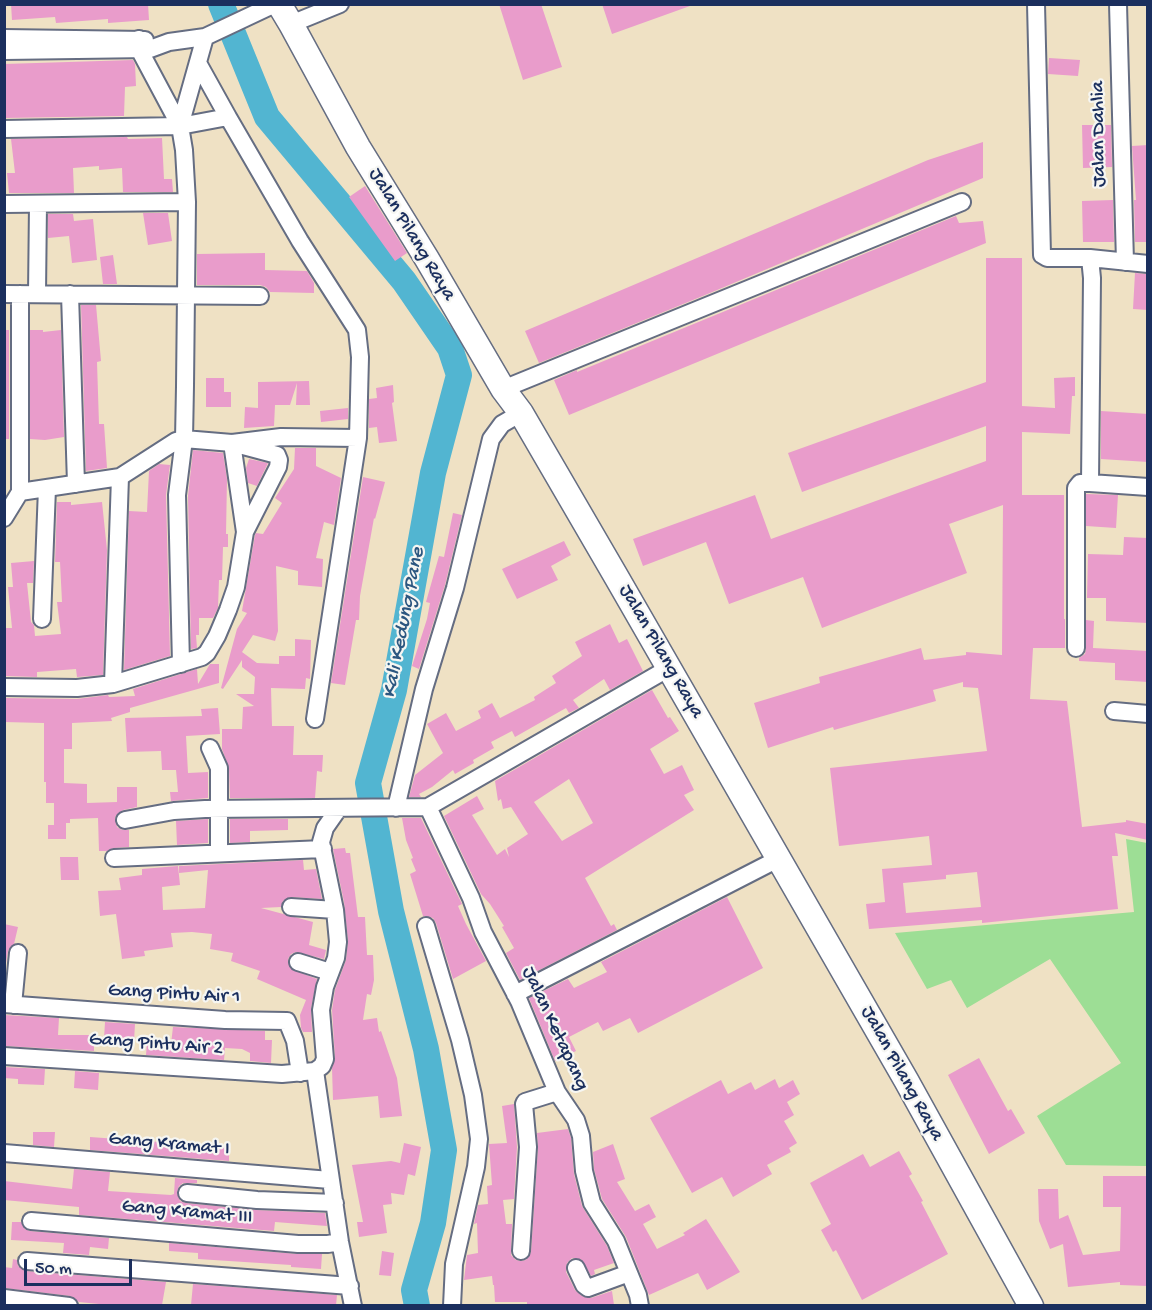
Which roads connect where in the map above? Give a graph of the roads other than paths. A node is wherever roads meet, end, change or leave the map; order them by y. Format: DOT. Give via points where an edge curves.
graph roads {
  1 [pos="340,4"];
  2 [pos="1036,4"];
  3 [pos="1118,4"];
  4 [pos="282,11"];
  5 [pos="209,36"];
  6 [pos="4,38"];
  7 [pos="140,45"];
  8 [pos="4,51"];
  9 [pos="198,63"];
  10 [pos="228,117"];
  11 [pos="180,126"];
  12 [pos="4,129"];
  13 [pos="187,202"];
  14 [pos="962,202"];
  15 [pos="4,204"];
  16 [pos="38,204"];
  17 [pos="1090,258"];
  18 [pos="1125,262"];
  19 [pos="1148,264"];
  20 [pos="21,294"];
  21 [pos="70,294"];
  22 [pos="185,296"];
  23 [pos="260,296"];
  24 [pos="503,389"];
  25 [pos="521,413"];
  26 [pos="358,438"];
  27 [pos="184,439"];
  28 [pos="232,443"];
  29 [pos="120,477"];
  30 [pos="1090,483"];
  31 [pos="76,484"];
  32 [pos="1148,487"];
  33 [pos="47,488"];
  34 [pos="20,492"];
  35 [pos="4,519"];
  36 [pos="245,532"];
  37 [pos="42,620"];
  38 [pos="1076,648"];
  39 [pos="181,664"];
  40 [pos="669,668"];
  41 [pos="113,684"];
  42 [pos="4,687"];
  43 [pos="1114,711"];
  44 [pos="1148,714"];
  45 [pos="315,719"];
  46 [pos="210,748"];
  47 [pos="393,807"];
  48 [pos="428,807"];
  49 [pos="219,808"];
  50 [pos="342,808"];
  51 [pos="124,820"];
  52 [pos="323,849"];
  53 [pos="219,853"];
  54 [pos="114,858"];
  55 [pos="778,859"];
  56 [pos="291,907"];
  57 [pos="336,910"];
  58 [pos="426,926"];
  59 [pos="18,953"];
  60 [pos="298,962"];
  61 [pos="330,972"];
  62 [pos="515,994"];
  63 [pos="9,1004"];
  64 [pos="4,1056"];
  65 [pos="312,1070"];
  66 [pos="557,1092"];
  67 [pos="4,1153"];
  68 [pos="330,1180"];
  69 [pos="187,1193"];
  70 [pos="335,1203"];
  71 [pos="31,1221"];
  72 [pos="340,1242"];
  73 [pos="521,1251"];
  74 [pos="27,1261"];
  75 [pos="576,1268"];
  76 [pos="629,1273"];
  77 [pos="350,1286"];
  78 [pos="4,1298"];
  79 [pos="69,1305"];
  80 [pos="352,1305"];
  81 [pos="452,1305"];
  82 [pos="640,1305"];
  83 [pos="1031,1305"];
  1 -- 4 [label="street"];
  2 -- 17 [label="street" via="1042,255"];
  3 -- 18 [label="street, Jalan Dahlia"];
  4 -- 5 [label="street" via="251,16"];
  4 -- 24 [label="highway, Jalan Pilang Raya" via="358,147"];
  5 -- 7 [label="street"];
  5 -- 9 [label="street"];
  6 -- 7 [label="street"];
  7 -- 8 [label="street"];
  7 -- 11 [label="street"];
  9 -- 10 [label="street"];
  9 -- 11 [label="street"];
  10 -- 11 [label="street"];
  10 -- 26 [label="street" via="357,330"];
  11 -- 12 [label="street"];
  11 -- 13 [label="street"];
  13 -- 16 [label="street"];
  13 -- 22 [label="street"];
  14 -- 24 [label="street"];
  15 -- 16 [label="street"];
  16 -- 20 [label="street"];
  17 -- 18 [label="street"];
  17 -- 30 [label="street"];
  18 -- 19 [label="street"];
  20 -- 21 [label="street"];
  20 -- 34 [label="street"];
  21 -- 22 [label="street"];
  21 -- 31 [label="street"];
  22 -- 23 [label="street"];
  22 -- 27 [label="street"];
  24 -- 25 [label="highway, Jalan Pilang Raya"];
  25 -- 40 [label="highway, Jalan Pilang Raya"];
  25 -- 47 [label="street" via="502,424 491,439 455,588"];
  26 -- 28 [label="street" via="281,437"];
  26 -- 45 [label="street"];
  27 -- 28 [label="street"];
  27 -- 29 [label="street"];
  27 -- 39 [label="street" via="177,495"];
  28 -- 36 [label="street"];
  28 -- 36 [label="street" via="277,455 279,460"];
  29 -- 31 [label="street"];
  29 -- 41 [label="street"];
  30 -- 32 [label="street"];
  30 -- 38 [label="street" via="1080,483 1076,488"];
  31 -- 33 [label="street"];
  33 -- 34 [label="street"];
  33 -- 37 [label="street"];
  34 -- 35 [label="street"];
  36 -- 39 [label="street" via="236,587 217,636 202,657"];
  39 -- 41 [label="street"];
  40 -- 48 [label="street"];
  40 -- 55 [label="highway, Jalan Pilang Raya"];
  41 -- 42 [label="street" via="77,688"];
  43 -- 44 [label="street"];
  46 -- 49 [label="street" via="219,768"];
  47 -- 48 [label="street"];
  47 -- 50 [label="street"];
  48 -- 62 [label="street, Jalan Ketapang"];
  49 -- 50 [label="street"];
  49 -- 51 [label="street"];
  49 -- 53 [label="street"];
  50 -- 52 [label="street" via="325,828"];
  52 -- 53 [label="street"];
  52 -- 57 [label="street"];
  53 -- 54 [label="street"];
  55 -- 62 [label="street"];
  55 -- 83 [label="highway, Jalan Pilang Raya"];
  56 -- 57 [label="street"];
  57 -- 61 [label="street" via="338,942"];
  58 -- 81 [label="street" via="460,1041 479,1139 454,1264"];
  59 -- 63 [label="street"];
  60 -- 61 [label="street"];
  61 -- 65 [label="street" via="321,1010 325,1059"];
  62 -- 66 [label="street, Jalan Ketapang"];
  63 -- 65 [label="street, Gang Pintu Air 1" via="287,1021"];
  64 -- 65 [label="street, Gang Pintu Air 2" via="282,1074"];
  65 -- 68 [label="street"];
  66 -- 73 [label="street" via="524,1104 528,1147"];
  66 -- 76 [label="street, Jalan Ketapang" via="576,1120 592,1203 616,1241"];
  67 -- 68 [label="street, Gang Kramat I"];
  68 -- 70 [label="street"];
  69 -- 70 [label="street"];
  70 -- 72 [label="street"];
  71 -- 72 [label="street, Gang Kramat III" via="298,1244"];
  72 -- 77 [label="street"];
  74 -- 77 [label="street"];
  75 -- 76 [label="street" via="588,1288"];
  76 -- 82 [label="street, Jalan Ketapang"];
  77 -- 80 [label="street"];
  78 -- 79 [label="street"];
}
